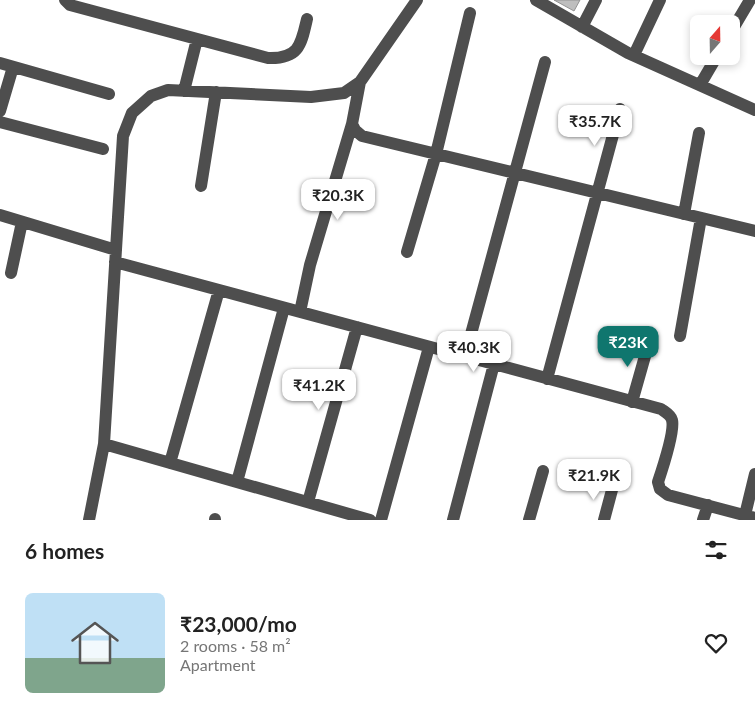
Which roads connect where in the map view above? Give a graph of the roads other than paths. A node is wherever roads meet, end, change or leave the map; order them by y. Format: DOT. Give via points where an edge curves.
graph roads {
  1 [pos="65,0"];
  2 [pos="417,0"];
  3 [pos="536,0"];
  4 [pos="596,0"];
  5 [pos="660,0"];
  6 [pos="750,0"];
  7 [pos="470,12"];
  8 [pos="740,17"];
  9 [pos="307,19"];
  10 [pos="582,28"];
  11 [pos="197,40"];
  12 [pos="634,56"];
  13 [pos="545,62"];
  14 [pos="0,63"];
  15 [pos="712,65"];
  16 [pos="14,67"];
  17 [pos="360,82"];
  18 [pos="700,85"];
  19 [pos="184,91"];
  20 [pos="216,92"];
  21 [pos="109,94"];
  22 [pos="620,109"];
  23 [pos="755,110"];
  24 [pos="0,111"];
  25 [pos="0,122"];
  26 [pos="352,124"];
  27 [pos="699,134"];
  28 [pos="103,149"];
  29 [pos="436,154"];
  30 [pos="514,173"];
  31 [pos="201,186"];
  32 [pos="598,193"];
  33 [pos="684,214"];
  34 [pos="0,215"];
  35 [pos="701,218"];
  36 [pos="22,222"];
  37 [pos="755,231"];
  38 [pos="407,252"];
  39 [pos="115,256"];
  40 [pos="11,273"];
  41 [pos="219,290"];
  42 [pos="284,308"];
  43 [pos="300,312"];
  44 [pos="357,327"];
  45 [pos="680,336"];
  46 [pos="650,342"];
  47 [pos="429,347"];
  48 [pos="465,356"];
  49 [pos="494,364"];
  50 [pos="547,379"];
  51 [pos="632,402"];
  52 [pos="104,444"];
  53 [pos="170,463"];
  54 [pos="543,471"];
  55 [pos="755,474"];
  56 [pos="237,482"];
  57 [pos="612,490"];
  58 [pos="308,502"];
  59 [pos="708,506"];
  60 [pos="750,517"];
  61 [pos="88,520"];
  62 [pos="370,520"];
  63 [pos="381,520"];
  64 [pos="453,520"];
  65 [pos="529,520"];
  66 [pos="604,520"];
  67 [pos="703,520"];
  1 -- 11 [label="street" via="70,6"];
  2 -- 17 [label="street"];
  3 -- 10 [label="street"];
  4 -- 10 [label="street"];
  5 -- 12 [label="street"];
  6 -- 8 [label="street"];
  7 -- 29 [label="street"];
  9 -- 11 [label="street" via="298,48 291,56 281,59"];
  10 -- 12 [label="street"];
  11 -- 19 [label="street"];
  12 -- 18 [label="street"];
  13 -- 30 [label="street"];
  14 -- 16 [label="street"];
  15 -- 18 [label="street"];
  16 -- 21 [label="street"];
  16 -- 24 [label="street"];
  17 -- 20 [label="street" via="344,93 311,96"];
  17 -- 26 [label="street"];
  18 -- 23 [label="street"];
  19 -- 20 [label="street"];
  19 -- 39 [label="street" via="168,90 151,96 132,113 122,136"];
  20 -- 31 [label="street"];
  22 -- 32 [label="street"];
  25 -- 28 [label="street"];
  26 -- 29 [label="street" via="362,136"];
  26 -- 43 [label="street" via="310,265"];
  27 -- 33 [label="street"];
  29 -- 30 [label="street"];
  29 -- 38 [label="street"];
  30 -- 32 [label="street"];
  30 -- 48 [label="street"];
  32 -- 33 [label="street"];
  32 -- 50 [label="street"];
  33 -- 35 [label="street"];
  34 -- 36 [label="street"];
  35 -- 37 [label="street"];
  35 -- 45 [label="street"];
  36 -- 39 [label="street"];
  36 -- 40 [label="street"];
  39 -- 41 [label="street"];
  39 -- 52 [label="street"];
  41 -- 42 [label="street"];
  41 -- 53 [label="street"];
  42 -- 43 [label="street"];
  42 -- 56 [label="street"];
  43 -- 44 [label="street"];
  44 -- 47 [label="street"];
  44 -- 58 [label="street"];
  46 -- 51 [label="street"];
  47 -- 48 [label="street"];
  47 -- 63 [label="street"];
  48 -- 49 [label="street"];
  49 -- 50 [label="street"];
  49 -- 64 [label="street"];
  50 -- 51 [label="street"];
  51 -- 59 [label="street" via="661,409 672,420 658,482 660,489 668,495"];
  52 -- 53 [label="street"];
  52 -- 61 [label="street"];
  53 -- 56 [label="street"];
  54 -- 65 [label="street"];
  55 -- 60 [label="street"];
  56 -- 58 [label="street"];
  57 -- 66 [label="street"];
  58 -- 62 [label="street"];
  59 -- 60 [label="street"];
  59 -- 67 [label="street"];
}
